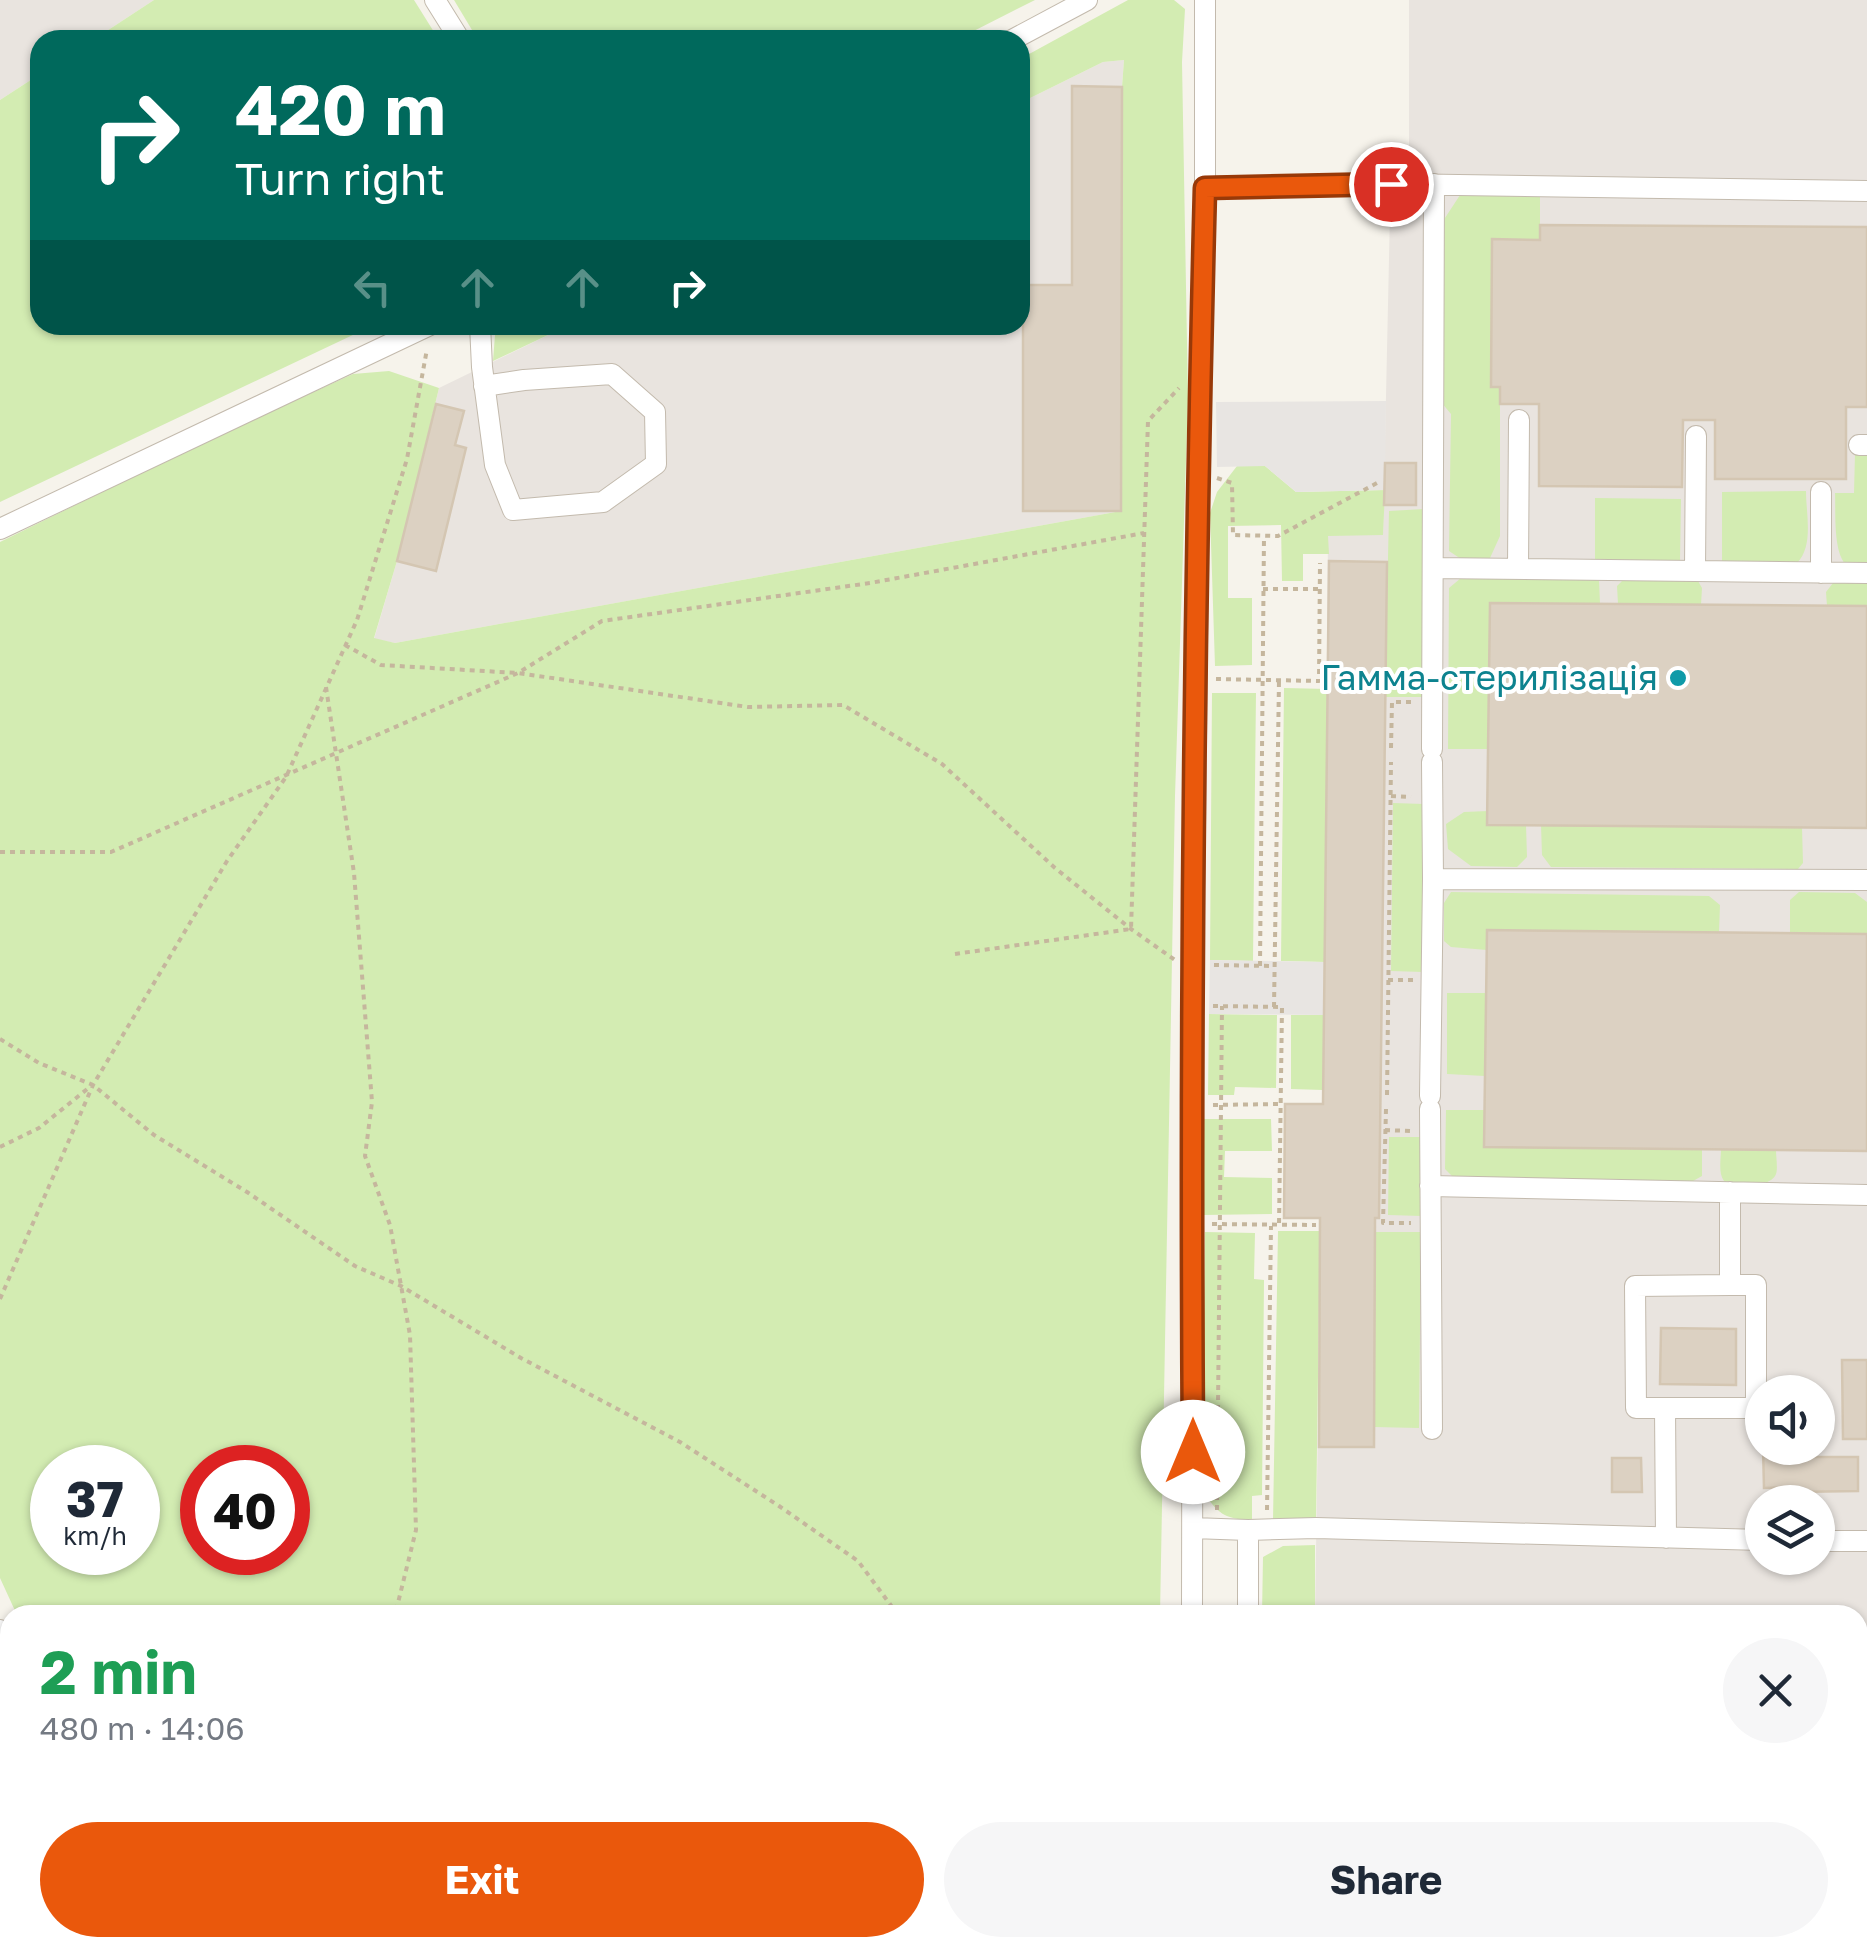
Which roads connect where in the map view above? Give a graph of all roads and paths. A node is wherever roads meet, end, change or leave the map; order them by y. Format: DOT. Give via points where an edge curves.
graph roads {
  1 [pos="435,0"];
  2 [pos="1086,0"];
  3 [pos="1204,0"];
  4 [pos="454,30"];
  5 [pos="1030,30"];
  6 [pos="1434,184"];
  7 [pos="1205,188"];
  8 [pos="1867,191"];
  9 [pos="429,335"];
  10 [pos="481,335"];
  11 [pos="1200,375"];
  12 [pos="484,386"];
  13 [pos="1519,420"];
  14 [pos="1696,436"];
  15 [pos="1199,471"];
  16 [pos="1377,483"];
  17 [pos="1821,492"];
  18 [pos="0,529"];
  19 [pos="1144,533"];
  20 [pos="1264,536"];
  21 [pos="1320,564"];
  22 [pos="1433,568"];
  23 [pos="1518,569"];
  24 [pos="1696,572"];
  25 [pos="1821,573"];
  26 [pos="1867,573"];
  27 [pos="1263,589"];
  28 [pos="1320,590"];
  29 [pos="345,645"];
  30 [pos="518,674"];
  31 [pos="1197,679"];
  32 [pos="1262,679"];
  33 [pos="1279,680"];
  34 [pos="326,687"];
  35 [pos="1392,702"];
  36 [pos="1391,748"];
  37 [pos="337,754"];
  38 [pos="1391,762"];
  39 [pos="286,777"];
  40 [pos="0,852"];
  41 [pos="1432,879"];
  42 [pos="1867,880"];
  43 [pos="1131,930"];
  44 [pos="956,954"];
  45 [pos="1260,966"];
  46 [pos="1275,966"];
  47 [pos="1194,969"];
  48 [pos="1194,1006"];
  49 [pos="1222,1006"];
  50 [pos="1274,1007"];
  51 [pos="0,1039"];
  52 [pos="94,1085"];
  53 [pos="1387,1095"];
  54 [pos="1221,1104"];
  55 [pos="1279,1104"];
  56 [pos="1193,1105"];
  57 [pos="1386,1109"];
  58 [pos="1385,1130"];
  59 [pos="1430,1132"];
  60 [pos="0,1146"];
  61 [pos="1430,1186"];
  62 [pos="1730,1192"];
  63 [pos="1867,1195"];
  64 [pos="1192,1223"];
  65 [pos="1220,1224"];
  66 [pos="1430,1224"];
  67 [pos="1279,1225"];
  68 [pos="1316,1225"];
  69 [pos="1271,1226"];
  70 [pos="1730,1285"];
  71 [pos="402,1286"];
  72 [pos="0,1299"];
  73 [pos="1665,1408"];
  74 [pos="1432,1430"];
  75 [pos="1193,1528"];
  76 [pos="1218,1530"];
  77 [pos="1258,1530"];
  78 [pos="1666,1538"];
  79 [pos="1745,1540"];
  80 [pos="1835,1541"];
  81 [pos="1867,1542"];
  82 [pos="397,1605"];
  83 [pos="891,1605"];
  84 [pos="1192,1605"];
  85 [pos="1249,1605"];
  1 -- 4 [label="street"];
  2 -- 5 [label="street"];
  3 -- 7 [label="street"];
  6 -- 7 [label="street"];
  6 -- 8 [label="street"];
  6 -- 22 [label="street"];
  7 -- 11 [label="street"];
  9 -- 18 [label="street"];
  9 -- 29 [label="path" via="407,459"];
  10 -- 12 [label="street"];
  11 -- 15 [label="street"];
  11 -- 19 [label="path" via="1148,421"];
  12 -- 12 [label="street" via="496,465 513,510 603,502 656,464 656,412 612,374"];
  13 -- 23 [label="street"];
  14 -- 24 [label="street"];
  15 -- 20 [label="path" via="1232,483 1233,535"];
  15 -- 31 [label="street"];
  16 -- 20 [label="path" via="1278,536"];
  17 -- 25 [label="street"];
  19 -- 30 [label="path" via="870,584 602,622"];
  19 -- 43 [label="path"];
  20 -- 27 [label="path"];
  21 -- 28 [label="path"];
  22 -- 23 [label="street"];
  22 -- 41 [label="street"];
  23 -- 24 [label="street"];
  24 -- 25 [label="street"];
  25 -- 26 [label="street"];
  27 -- 28 [label="path"];
  27 -- 32 [label="path"];
  28 -- 33 [label="path" via="1319,681"];
  29 -- 30 [label="path" via="381,665"];
  29 -- 34 [label="path"];
  30 -- 37 [label="path"];
  30 -- 43 [label="path" via="748,707 843,706 942,764"];
  31 -- 32 [label="path"];
  31 -- 47 [label="street"];
  32 -- 33 [label="path"];
  32 -- 45 [label="path"];
  33 -- 46 [label="path"];
  34 -- 37 [label="path"];
  34 -- 39 [label="path"];
  35 -- 36 [label="path"];
  37 -- 39 [label="path"];
  37 -- 71 [label="path" via="354,873 372,1102 365,1156"];
  38 -- 53 [label="path"];
  39 -- 40 [label="path" via="111,852"];
  39 -- 52 [label="path" via="227,861"];
  41 -- 42 [label="street"];
  41 -- 59 [label="street"];
  43 -- 44 [label="path"];
  43 -- 47 [label="path"];
  45 -- 46 [label="path"];
  45 -- 47 [label="path"];
  46 -- 50 [label="path"];
  47 -- 48 [label="street"];
  48 -- 49 [label="path"];
  48 -- 56 [label="street"];
  49 -- 50 [label="path"];
  49 -- 54 [label="path"];
  50 -- 55 [label="path" via="1282,1007"];
  51 -- 52 [label="path" via="39,1064"];
  52 -- 60 [label="path" via="39,1128"];
  52 -- 71 [label="path" via="154,1135 354,1266"];
  52 -- 72 [label="path"];
  54 -- 55 [label="path"];
  54 -- 56 [label="path"];
  54 -- 65 [label="path"];
  55 -- 67 [label="path"];
  56 -- 64 [label="street"];
  57 -- 58 [label="path"];
  58 -- 59 [label="path"];
  58 -- 66 [label="path" via="1383,1223"];
  59 -- 61 [label="street"];
  61 -- 62 [label="street"];
  61 -- 66 [label="street"];
  62 -- 63 [label="street"];
  62 -- 70 [label="street"];
  64 -- 65 [label="path"];
  64 -- 75 [label="street"];
  65 -- 69 [label="path"];
  65 -- 76 [label="path"];
  66 -- 74 [label="street"];
  67 -- 68 [label="path"];
  67 -- 69 [label="path"];
  69 -- 77 [label="path"];
  70 -- 73 [label="street" via="1756,1285 1756,1408"];
  70 -- 73 [label="street" via="1635,1286 1636,1408"];
  71 -- 82 [label="path" via="410,1335 416,1530"];
  71 -- 83 [label="path" via="680,1442 780,1506 858,1561"];
  73 -- 78 [label="street"];
  75 -- 76 [label="street"];
  75 -- 84 [label="street"];
  76 -- 77 [label="street"];
  77 -- 78 [label="street"];
  77 -- 85 [label="street"];
  78 -- 79 [label="street"];
  80 -- 81 [label="street"];
}
